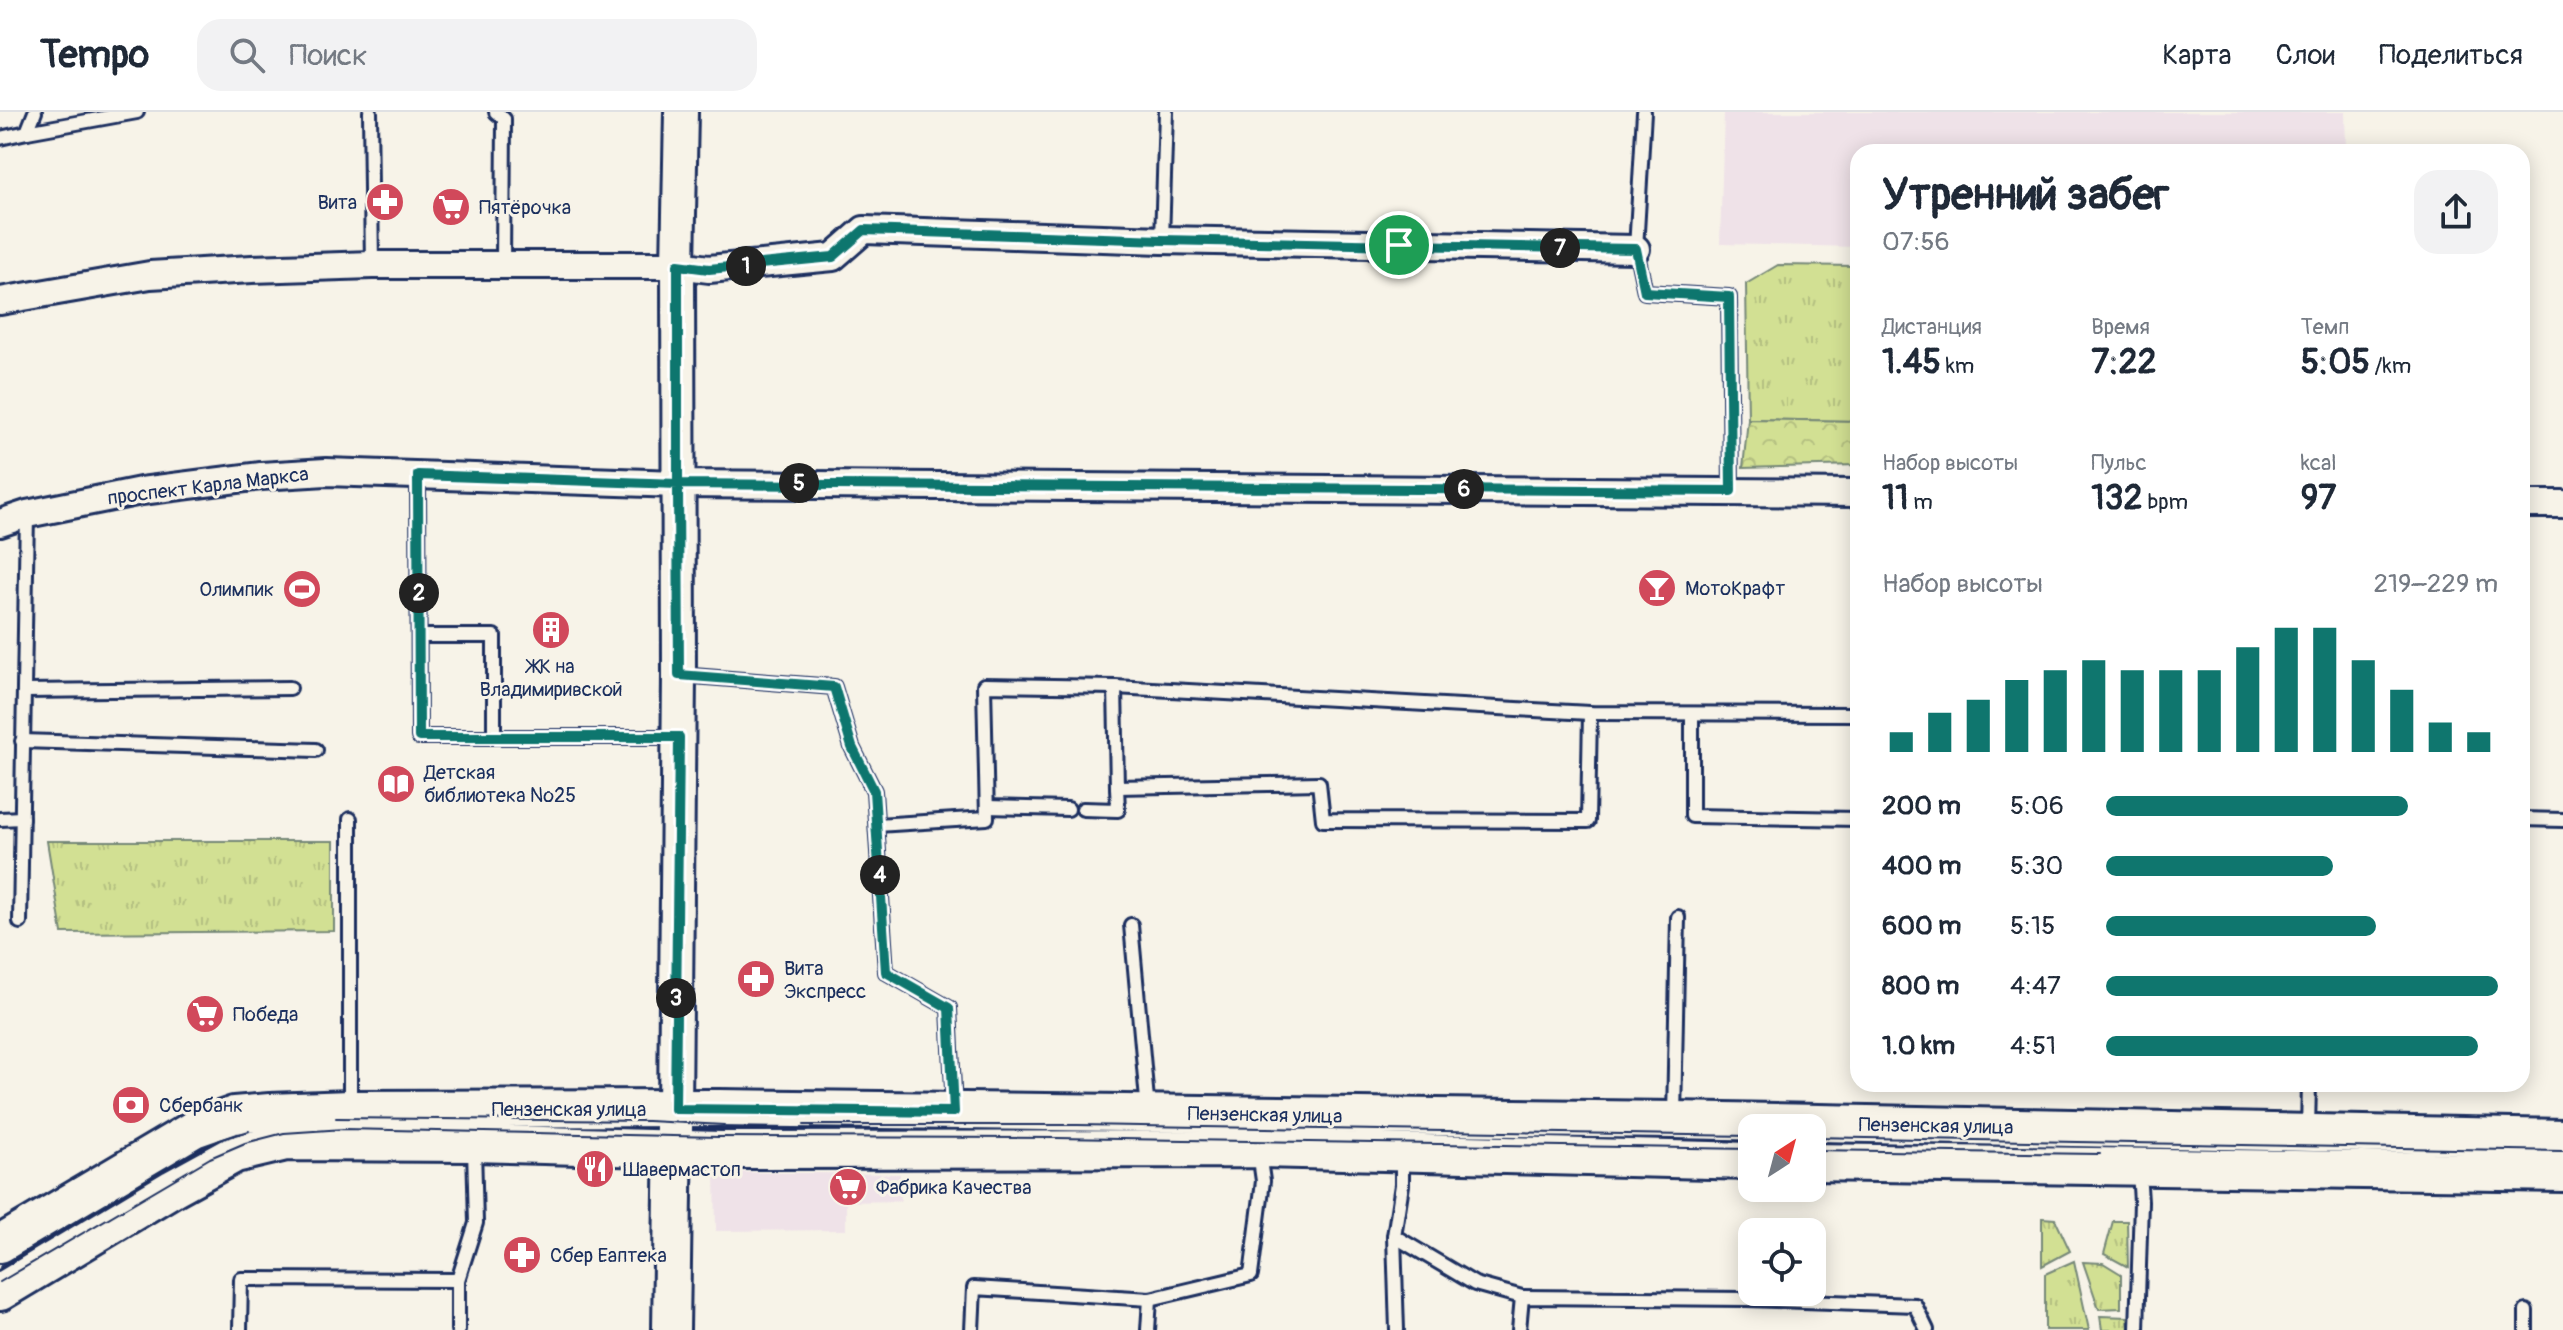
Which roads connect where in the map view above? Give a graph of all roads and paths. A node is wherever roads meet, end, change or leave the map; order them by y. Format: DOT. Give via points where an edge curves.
graph roads {
  1 [pos="35,112"];
  2 [pos="137,112"];
  3 [pos="370,112"];
  4 [pos="496,112"];
  5 [pos="681,112"];
  6 [pos="1166,112"];
  7 [pos="1644,112"];
  8 [pos="27,132"];
  9 [pos="0,138"];
  10 [pos="1162,240"];
  11 [pos="1636,249"];
  12 [pos="372,265"];
  13 [pos="503,265"];
  14 [pos="678,265"];
  15 [pos="0,301"];
  16 [pos="418,475"];
  17 [pos="678,484"];
  18 [pos="1731,491"];
  19 [pos="1850,493"];
  20 [pos="2530,504"];
  21 [pos="2563,504"];
  22 [pos="27,514"];
  23 [pos="0,523"];
  24 [pos="419,636"];
  25 [pos="679,675"];
  26 [pos="1115,687"];
  27 [pos="290,688"];
  28 [pos="25,691"];
  29 [pos="1590,713"];
  30 [pos="1692,714"];
  31 [pos="1850,714"];
  32 [pos="494,737"];
  33 [pos="679,737"];
  34 [pos="22,741"];
  35 [pos="316,750"];
  36 [pos="1117,787"];
  37 [pos="987,807"];
  38 [pos="1068,809"];
  39 [pos="1083,809"];
  40 [pos="22,818"];
  41 [pos="0,819"];
  42 [pos="350,819"];
  43 [pos="1850,819"];
  44 [pos="2530,819"];
  45 [pos="2563,820"];
  46 [pos="877,825"];
  47 [pos="1678,917"];
  48 [pos="20,922"];
  49 [pos="1131,925"];
  50 [pos="2309,1092"];
  51 [pos="350,1109"];
  52 [pos="675,1109"];
  53 [pos="954,1112"];
  54 [pos="1148,1114"];
  55 [pos="1674,1120"];
  56 [pos="2308,1134"];
  57 [pos="2563,1138"];
  58 [pos="474,1143"];
  59 [pos="674,1148"];
  60 [pos="1259,1149"];
  61 [pos="1402,1154"];
  62 [pos="1738,1161"];
  63 [pos="1826,1162"];
  64 [pos="2139,1168"];
  65 [pos="2563,1173"];
  66 [pos="1394,1236"];
  67 [pos="0,1244"];
  68 [pos="458,1280"];
  69 [pos="0,1292"];
  70 [pos="1522,1297"];
  71 [pos="1150,1299"];
  72 [pos="2526,1311"];
  73 [pos="240,1330"];
  74 [pos="458,1330"];
  75 [pos="671,1330"];
  76 [pos="972,1330"];
  77 [pos="1148,1330"];
  78 [pos="1397,1330"];
  79 [pos="1519,1330"];
  80 [pos="1927,1330"];
  81 [pos="2137,1330"];
  82 [pos="2526,1330"];
  1 -- 8 [label="lane"];
  2 -- 8 [label="lane"];
  3 -- 12 [label="lane"];
  4 -- 13 [label="lane" via="504,119"];
  5 -- 14 [label="street"];
  6 -- 10 [label="lane"];
  7 -- 11 [label="lane"];
  8 -- 9 [label="lane"];
  10 -- 11 [label="street"];
  10 -- 14 [label="street" via="864,230 833,257 709,269"];
  11 -- 18 [label="lane" via="1645,292 1729,297"];
  12 -- 13 [label="street"];
  12 -- 15 [label="street" via="150,275"];
  13 -- 14 [label="street"];
  14 -- 17 [label="street"];
  16 -- 17 [label="street, проспект Карла Маркса"];
  16 -- 22 [label="street, проспект Карла Маркса" via="261,476 141,491"];
  16 -- 24 [label="lane"];
  17 -- 18 [label="street, проспект Карла Маркса"];
  17 -- 25 [label="street"];
  18 -- 19 [label="street, проспект Карла Маркса"];
  20 -- 21 [label="street"];
  22 -- 23 [label="street, проспект Карла Маркса"];
  22 -- 28 [label="lane"];
  24 -- 32 [label="lane" via="494,636"];
  24 -- 32 [label="lane" via="419,737"];
  25 -- 33 [label="street"];
  25 -- 46 [label="lane" via="834,687 852,747 874,791"];
  26 -- 29 [label="lane"];
  26 -- 36 [label="lane"];
  26 -- 37 [label="lane" via="984,685"];
  27 -- 28 [label="lane"];
  28 -- 34 [label="lane"];
  29 -- 30 [label="lane"];
  29 -- 36 [label="lane" via="1588,821 1323,820 1319,783"];
  30 -- 31 [label="lane"];
  30 -- 43 [label="lane" via="1692,816"];
  32 -- 33 [label="lane"];
  33 -- 52 [label="street"];
  34 -- 35 [label="lane"];
  34 -- 40 [label="lane"];
  36 -- 39 [label="lane" via="1118,810"];
  37 -- 38 [label="lane"];
  37 -- 46 [label="lane" via="987,818"];
  40 -- 41 [label="lane"];
  40 -- 48 [label="lane"];
  42 -- 51 [label="lane"];
  44 -- 45 [label="lane"];
  46 -- 53 [label="lane" via="886,972 949,1008"];
  47 -- 55 [label="lane"];
  49 -- 54 [label="lane"];
  50 -- 56 [label="lane"];
  51 -- 52 [label="main road, Пензенская улица"];
  51 -- 67 [label="main road, Пензенская улица" via="252,1112 214,1120"];
  52 -- 53 [label="main road, Пензенская улица"];
  52 -- 59 [label="main road"];
  53 -- 54 [label="main road, Пензенская улица"];
  54 -- 55 [label="main road, Пензенская улица"];
  55 -- 56 [label="main road, Пензенская улица"];
  56 -- 57 [label="main road, Пензенская улица"];
  58 -- 59 [label="main road, Пензенская улица"];
  58 -- 68 [label="lane" via="476,1223"];
  58 -- 69 [label="main road, Пензенская улица" via="286,1142 235,1154"];
  59 -- 60 [label="main road, Пензенская улица"];
  59 -- 75 [label="main road"];
  60 -- 61 [label="main road, Пензенская улица"];
  60 -- 71 [label="lane" via="1263,1181 1251,1275"];
  61 -- 62 [label="main road, Пензенская улица"];
  61 -- 66 [label="lane"];
  63 -- 64 [label="main road, Пензенская улица"];
  64 -- 65 [label="main road, Пензенская улица"];
  64 -- 81 [label="lane"];
  66 -- 70 [label="lane" via="1475,1284"];
  66 -- 78 [label="lane"];
  68 -- 73 [label="lane" via="241,1279"];
  68 -- 74 [label="lane"];
  70 -- 79 [label="lane"];
  70 -- 80 [label="lane" via="1915,1305"];
  71 -- 76 [label="lane" via="974,1288"];
  71 -- 77 [label="lane"];
  72 -- 82 [label="lane"];
}
